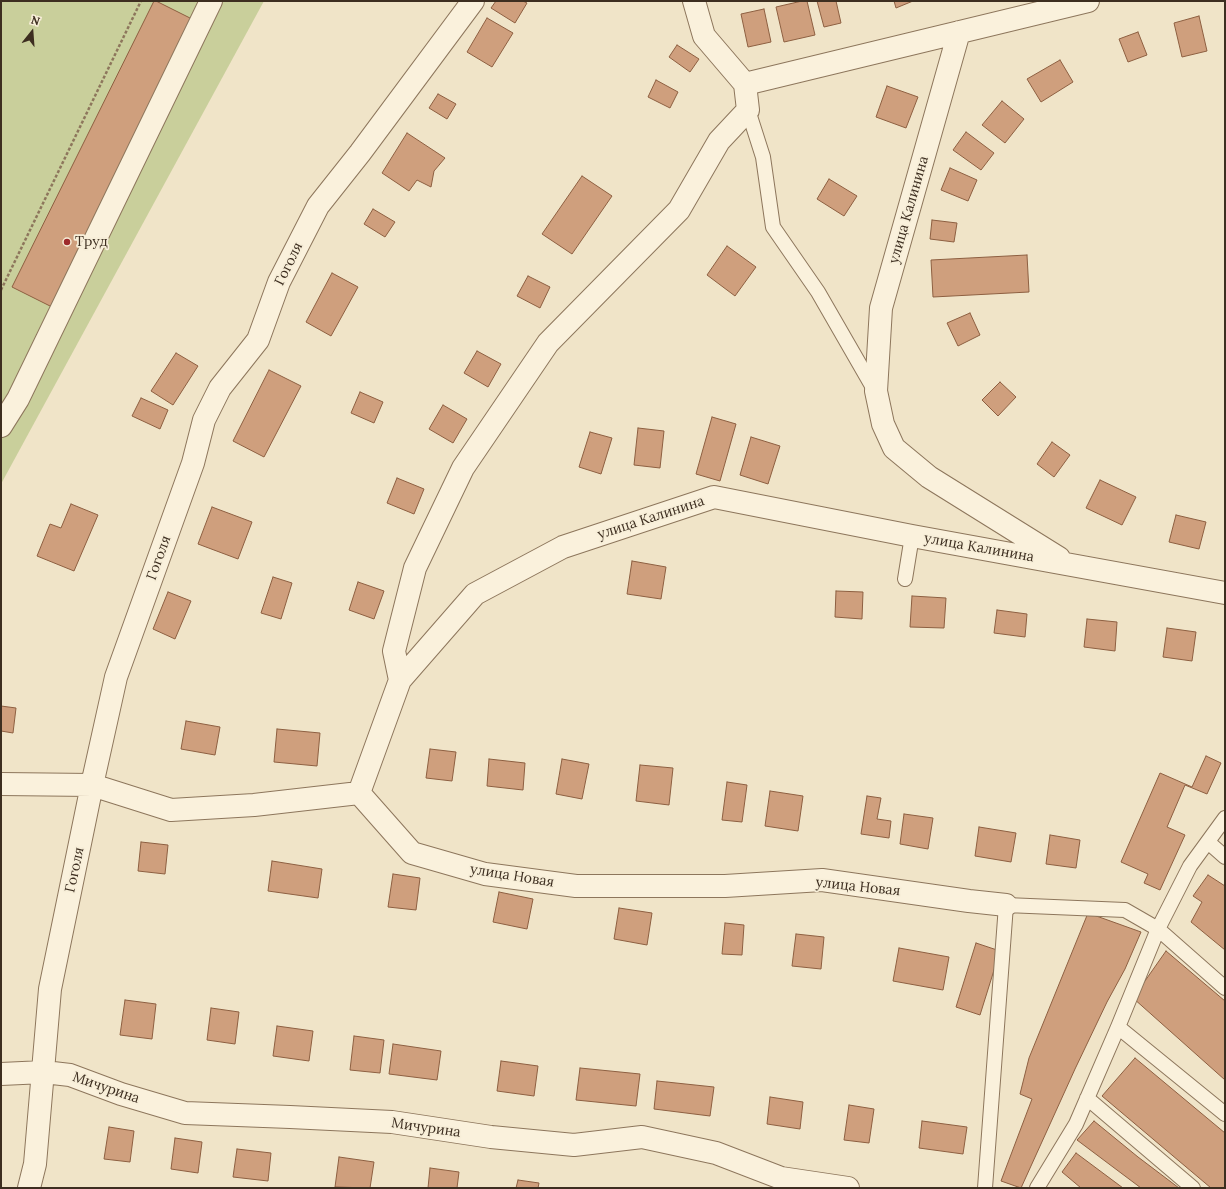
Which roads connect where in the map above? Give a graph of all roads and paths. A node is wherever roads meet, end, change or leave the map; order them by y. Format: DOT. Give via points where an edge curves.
graph roads {
  1 [pos="141,1"];
  2 [pos="211,1"];
  3 [pos="473,1"];
  4 [pos="694,1"];
  5 [pos="1088,1"];
  6 [pos="959,32"];
  7 [pos="745,84"];
  8 [pos="748,110"];
  9 [pos="1,290"];
  10 [pos="876,391"];
  11 [pos="1,426"];
  12 [pos="912,536"];
  13 [pos="1070,564"];
  14 [pos="905,579"];
  15 [pos="1225,593"];
  16 [pos="400,680"];
  17 [pos="1,784"];
  18 [pos="92,785"];
  19 [pos="359,793"];
  20 [pos="1225,818"];
  21 [pos="1208,842"];
  22 [pos="1225,857"];
  23 [pos="1006,905"];
  24 [pos="1158,929"];
  25 [pos="1225,988"];
  26 [pos="1118,1027"];
  27 [pos="44,1072"];
  28 [pos="1,1074"];
  29 [pos="1087,1098"];
  30 [pos="1225,1114"];
  31 [pos="1041,1186"];
  32 [pos="29,1188"];
  33 [pos="848,1188"];
  34 [pos="985,1188"];
  35 [pos="1193,1188"];
  1 -- 9 [label="path"];
  2 -- 11 [label="street" via="18,399"];
  3 -- 18 [label="street, Гоголя" via="318,206 279,282 258,340 220,388 204,420 193,463 116,677"];
  4 -- 7 [label="street" via="704,36"];
  5 -- 6 [label="street"];
  6 -- 7 [label="street"];
  6 -- 10 [label="street, улица Калинина" via="881,308"];
  7 -- 8 [label="street, улица Калинина"];
  8 -- 10 [label="lane, улица Калинина" via="763,157 773,227 818,292"];
  8 -- 16 [label="street" via="719,141 679,210 548,343 462,468 415,568 394,651"];
  10 -- 13 [label="street, улица Калинина" via="883,424 894,448 929,478"];
  12 -- 13 [label="street, улица Калинина"];
  12 -- 14 [label="lane"];
  12 -- 16 [label="street, улица Калинина" via="714,497 563,547 475,594"];
  13 -- 15 [label="street, улица Калинина"];
  16 -- 19 [label="street, улица Калинина"];
  17 -- 18 [label="street"];
  18 -- 19 [label="street" via="171,810 254,805"];
  18 -- 27 [label="street, Гоголя" via="50,989"];
  19 -- 23 [label="street, улица Новая" via="412,853 486,874 576,886 725,886 822,880"];
  20 -- 21 [label="lane"];
  21 -- 22 [label="lane"];
  21 -- 24 [label="lane" via="1190,866"];
  23 -- 24 [label="lane" via="1125,910"];
  23 -- 34 [label="lane"];
  24 -- 25 [label="lane"];
  24 -- 26 [label="lane"];
  26 -- 29 [label="lane"];
  26 -- 30 [label="lane"];
  27 -- 28 [label="street, Мичурина"];
  27 -- 32 [label="street, Гоголя" via="35,1164"];
  27 -- 33 [label="street, Мичурина" via="70,1075 121,1094 185,1113 392,1122 492,1137 574,1145 642,1136 716,1153 781,1178"];
  29 -- 31 [label="lane" via="1076,1124"];
  29 -- 35 [label="lane"];
}
